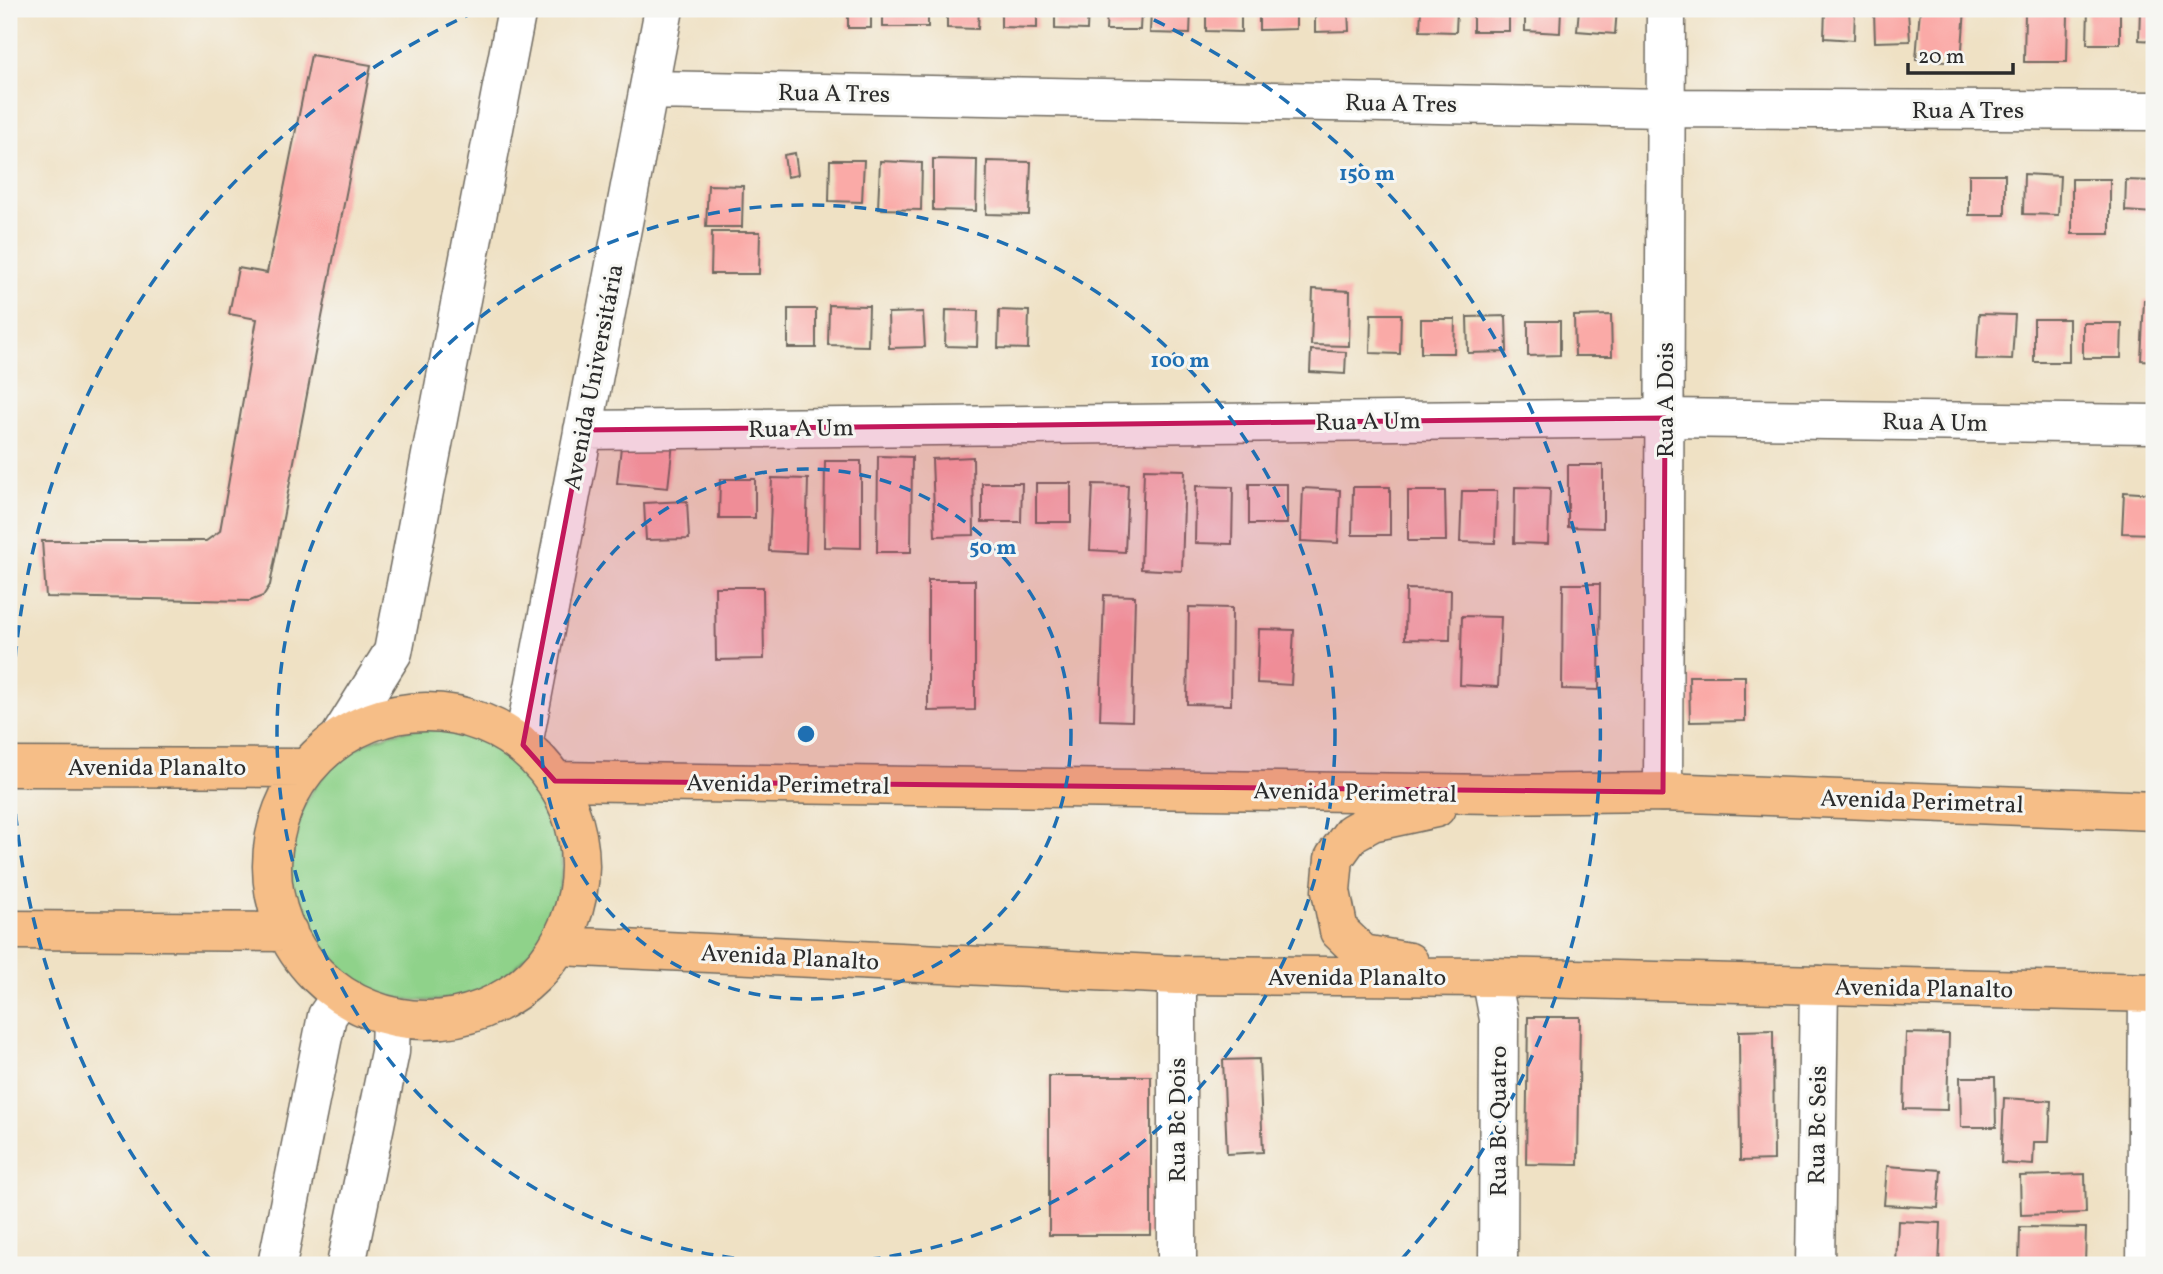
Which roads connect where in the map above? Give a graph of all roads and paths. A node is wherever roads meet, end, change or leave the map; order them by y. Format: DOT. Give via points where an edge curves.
graph roads {
  1 [pos="517,9"];
  2 [pos="664,9"];
  3 [pos="1666,9"];
  4 [pos="649,90"];
  5 [pos="1666,107"];
  6 [pos="2154,111"];
  7 [pos="1665,418"];
  8 [pos="2154,424"];
  9 [pos="583,430"];
  10 [pos="341,734"];
  11 [pos="523,745"];
  12 [pos="9,767"];
  13 [pos="305,768"];
  14 [pos="555,781"];
  15 [pos="1663,792"];
  16 [pos="1499,794"];
  17 [pos="2154,811"];
  18 [pos="9,930"];
  19 [pos="288,932"];
  20 [pos="560,946"];
  21 [pos="1177,975"];
  22 [pos="1491,977"];
  23 [pos="1819,985"];
  24 [pos="2151,993"];
  25 [pos="341,996"];
  26 [pos="391,1017"];
  27 [pos="277,1265"];
  28 [pos="346,1265"];
  29 [pos="1177,1265"];
  30 [pos="1497,1265"];
  31 [pos="1815,1265"];
  32 [pos="2146,1265"];
  1 -- 10 [label="street" via="393,652"];
  2 -- 4 [label="street, Avenida Universitária"];
  3 -- 5 [label="street, Rua A Dois"];
  4 -- 5 [label="street, Rua A Tres"];
  4 -- 9 [label="street, Avenida Universitária"];
  5 -- 6 [label="street, Rua A Tres"];
  5 -- 7 [label="street, Rua A Dois"];
  7 -- 8 [label="street, Rua A Um"];
  7 -- 9 [label="street, Rua A Um"];
  7 -- 15 [label="street, Rua A Dois"];
  9 -- 11 [label="street, Avenida Universitária"];
  10 -- 11 [label="main road" via="386,715 433,710 481,720"];
  10 -- 13 [label="main road"];
  11 -- 14 [label="main road"];
  12 -- 13 [label="main road, Avenida Planalto"];
  13 -- 19 [label="main road" via="281,810 271,857 277,911"];
  14 -- 16 [label="main road, Avenida Perimetral"];
  14 -- 20 [label="main road" via="575,826 580,874 573,913"];
  15 -- 16 [label="main road, Avenida Perimetral"];
  15 -- 17 [label="main road, Avenida Perimetral"];
  16 -- 22 [label="main road" via="1372,822 1352,833 1334,858 1331,891 1339,931 1363,954"];
  18 -- 19 [label="main road"];
  19 -- 25 [label="main road" via="302,959"];
  20 -- 21 [label="main road, Avenida Planalto"];
  20 -- 26 [label="main road" via="539,972 496,1004 445,1020"];
  21 -- 22 [label="main road, Avenida Planalto"];
  21 -- 29 [label="street, Rua Bc Dois"];
  22 -- 23 [label="main road, Avenida Planalto"];
  22 -- 30 [label="street, Rua Bc Quatro" via="1499,1019"];
  23 -- 24 [label="main road, Avenida Planalto"];
  23 -- 31 [label="street, Rua Bc Seis"];
  24 -- 32 [label="street"];
  25 -- 26 [label="main road"];
  25 -- 27 [label="street" via="327,1016"];
  26 -- 28 [label="street" via="390,1052"];
}
